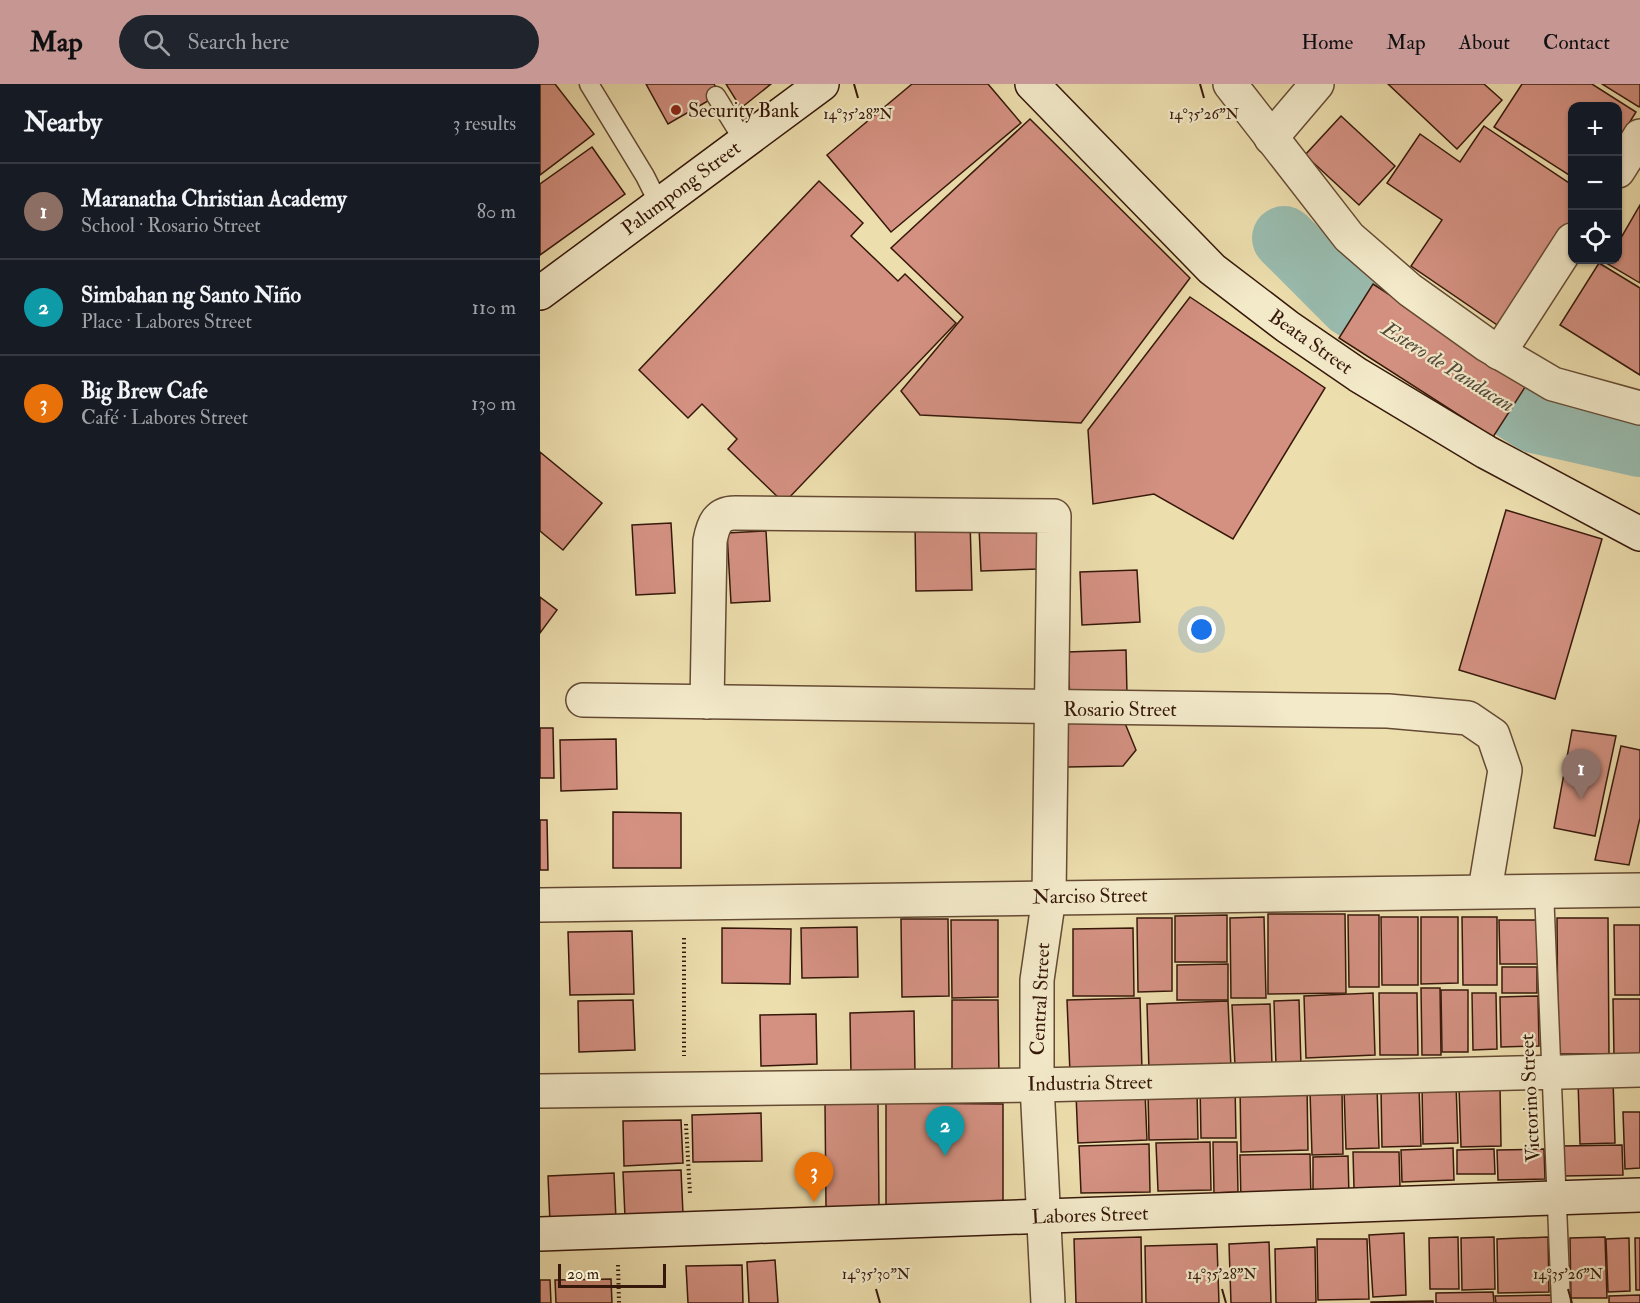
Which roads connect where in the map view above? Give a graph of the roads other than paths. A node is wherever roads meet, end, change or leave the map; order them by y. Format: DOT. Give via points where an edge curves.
graph roads {
  1 [pos="589,84"];
  2 [pos="822,84"];
  3 [pos="1032,84"];
  4 [pos="1230,84"];
  5 [pos="1317,84"];
  6 [pos="716,96"];
  7 [pos="1640,136"];
  8 [pos="1271,138"];
  9 [pos="744,141"];
  10 [pos="1622,163"];
  11 [pos="659,204"];
  12 [pos="1568,246"];
  13 [pos="540,293"];
  14 [pos="1499,353"];
  15 [pos="1640,408"];
  16 [pos="1640,534"];
  17 [pos="583,700"];
  18 [pos="707,702"];
  19 [pos="1051,708"];
  20 [pos="1485,890"];
  21 [pos="1544,890"];
  22 [pos="1640,890"];
  23 [pos="1049,897"];
  24 [pos="540,905"];
  25 [pos="1640,1070"];
  26 [pos="1551,1072"];
  27 [pos="1037,1085"];
  28 [pos="540,1091"];
  29 [pos="1640,1195"];
  30 [pos="1558,1197"];
  31 [pos="1044,1216"];
  32 [pos="540,1234"];
  33 [pos="1048,1303"];
  34 [pos="1561,1303"];
  1 -- 11 [label="lane"];
  2 -- 9 [label="street, Palumpong Street"];
  3 -- 16 [label="street, Beata Street" via="1212,269 1287,327 1486,452"];
  4 -- 8 [label="street"];
  5 -- 8 [label="street"];
  6 -- 9 [label="lane"];
  7 -- 10 [label="street"];
  8 -- 14 [label="street" via="1349,237 1410,290"];
  9 -- 11 [label="street, Palumpong Street"];
  11 -- 13 [label="street, Palumpong Street"];
  12 -- 14 [label="street"];
  14 -- 15 [label="street" via="1553,384"];
  17 -- 18 [label="street, Rosario Street"];
  18 -- 19 [label="street, Rosario Street"];
  18 -- 19 [label="street, Central Street" via="710,541 714,524 722,516 1054,516"];
  19 -- 20 [label="street, Rosario Street" via="1388,711 1468,718 1493,735 1504,770"];
  19 -- 23 [label="street, Central Street"];
  20 -- 21 [label="street, Narciso Street"];
  20 -- 23 [label="street, Narciso Street"];
  21 -- 22 [label="street, Narciso Street"];
  21 -- 26 [label="lane, Victorino Street"];
  23 -- 24 [label="street, Narciso Street"];
  23 -- 27 [label="street, Central Street" via="1037,980"];
  25 -- 26 [label="street, Industria Street"];
  26 -- 27 [label="street, Industria Street"];
  26 -- 30 [label="lane, Victorino Street"];
  27 -- 28 [label="street, Industria Street"];
  27 -- 31 [label="street, Central Street"];
  29 -- 30 [label="street, Labores Street"];
  30 -- 31 [label="street, Labores Street"];
  30 -- 34 [label="lane, Victorino Street"];
  31 -- 32 [label="street, Labores Street"];
  31 -- 33 [label="street, Central Street"];
}
